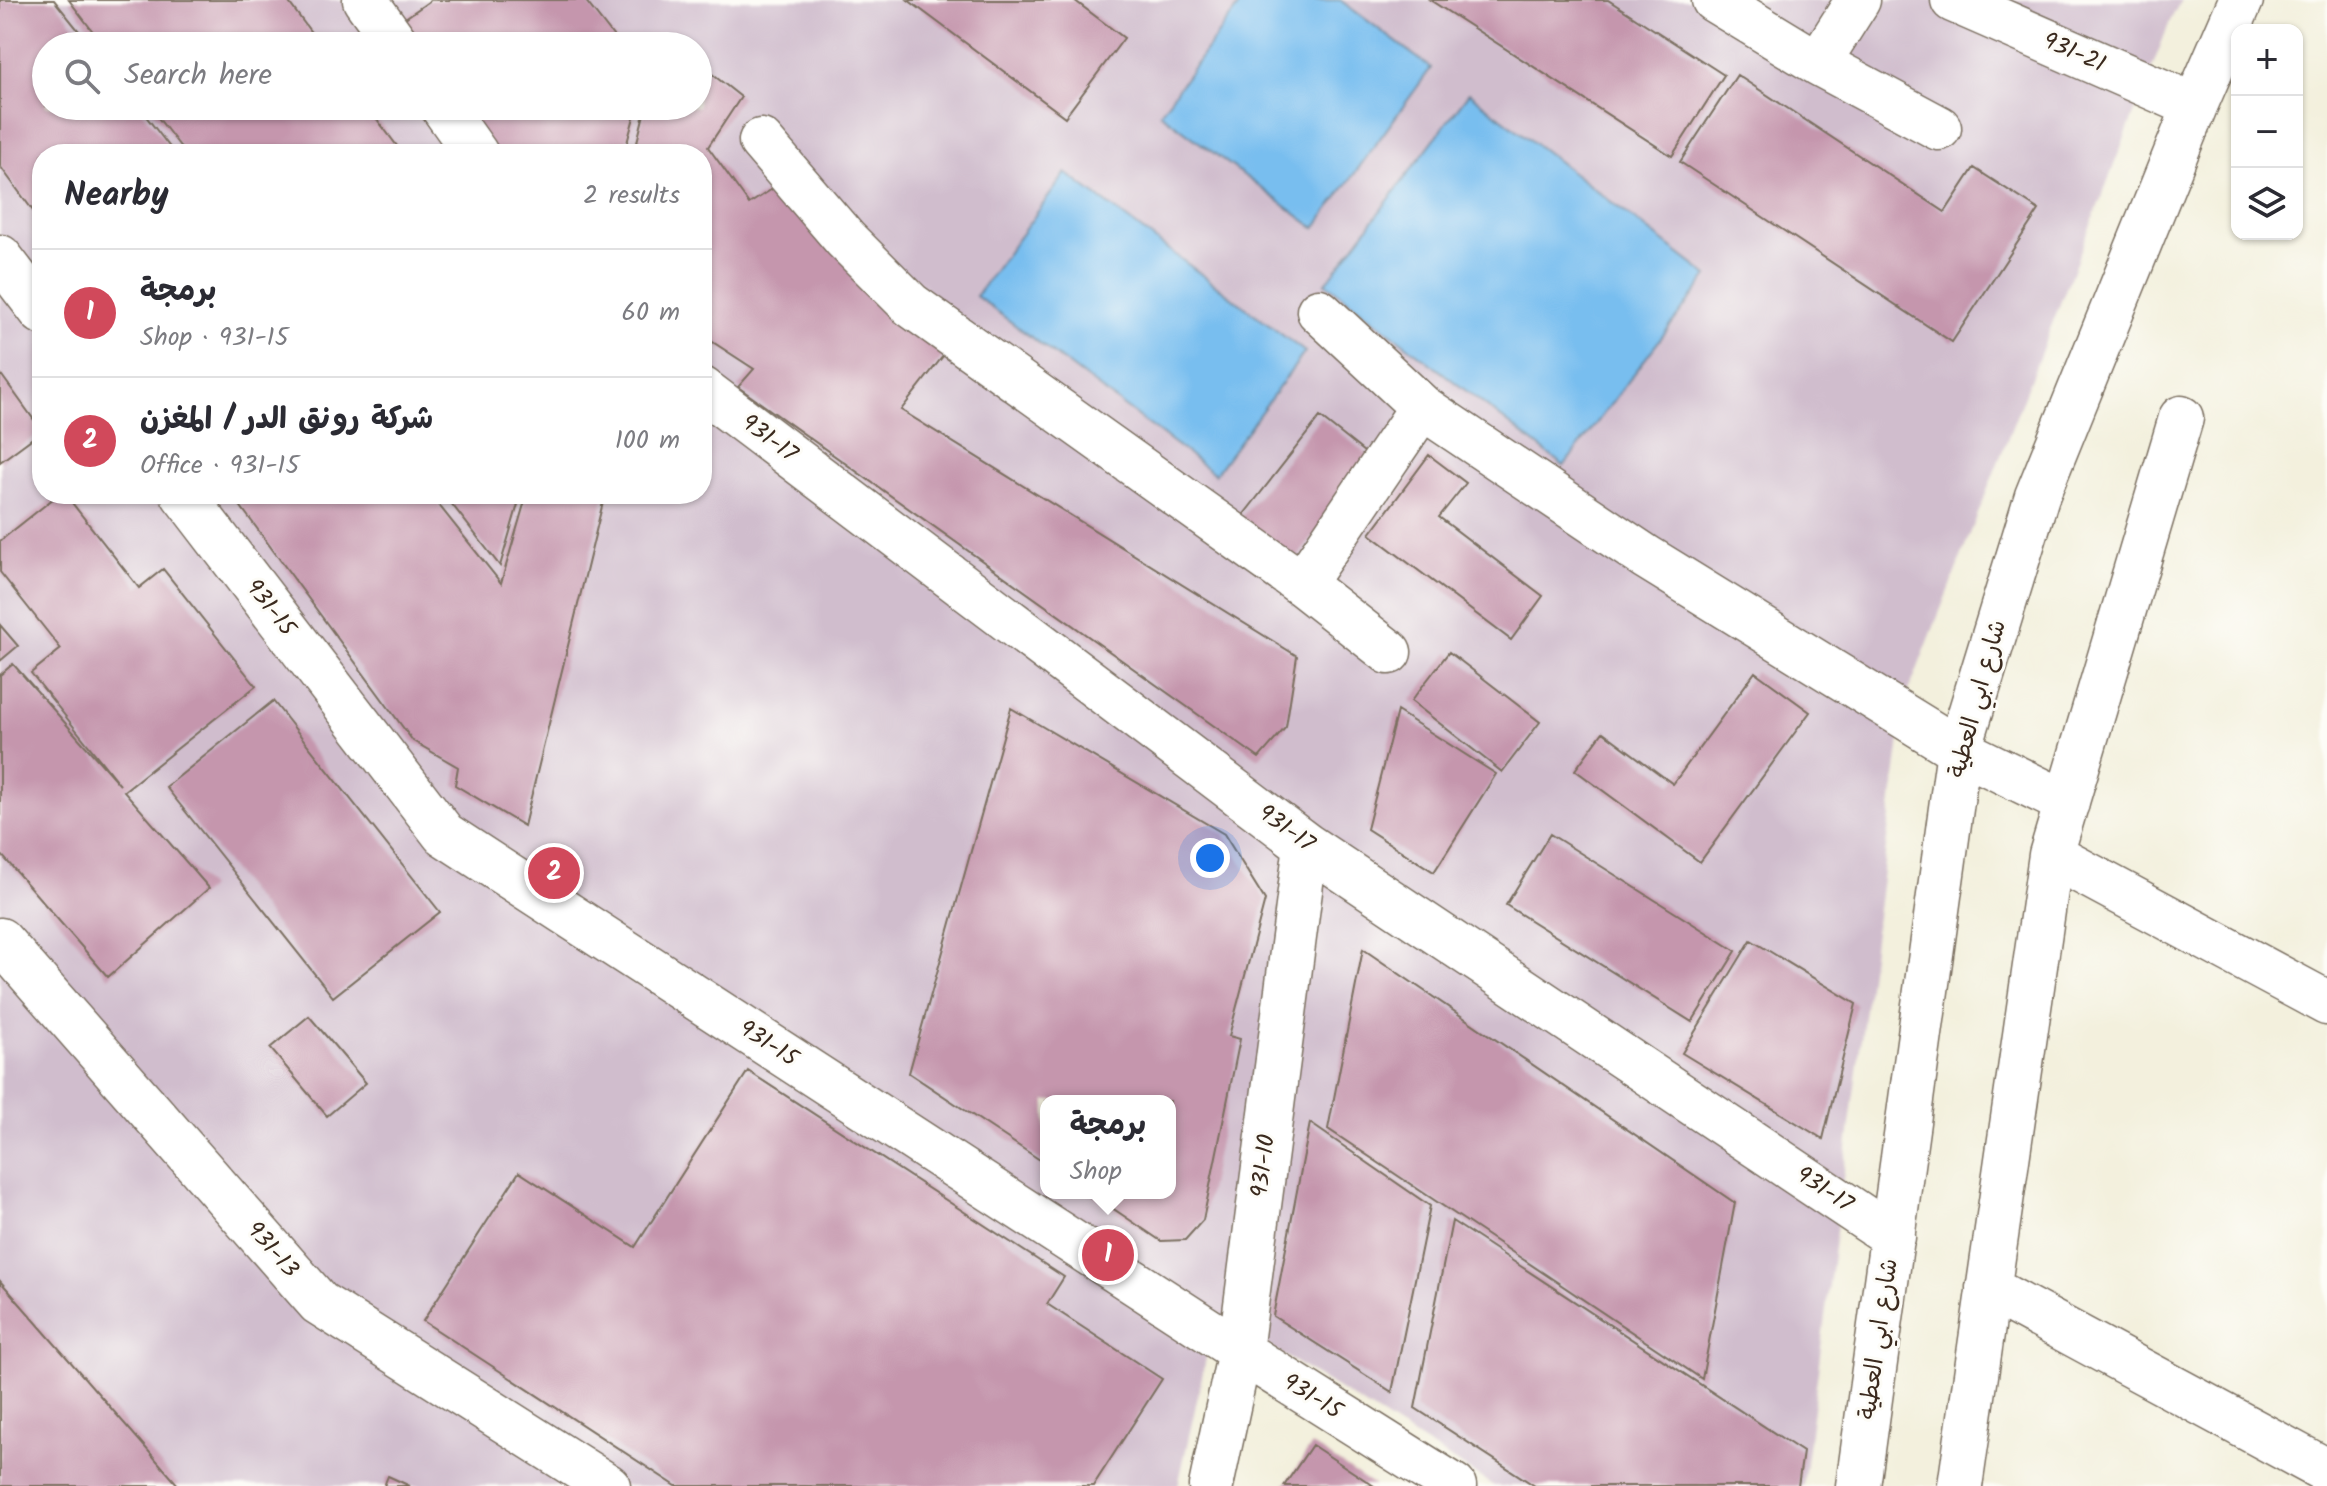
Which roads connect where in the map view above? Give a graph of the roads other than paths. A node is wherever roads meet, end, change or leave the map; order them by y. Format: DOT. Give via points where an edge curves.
graph roads {
  1 [pos="365,0"];
  2 [pos="1714,0"];
  3 [pos="1858,0"];
  4 [pos="1953,0"];
  5 [pos="2241,0"];
  6 [pos="388,32"];
  7 [pos="1818,63"];
  8 [pos="2195,106"];
  9 [pos="452,120"];
  10 [pos="1939,128"];
  11 [pos="761,141"];
  12 [pos="469,144"];
  13 [pos="0,257"];
  14 [pos="32,299"];
  15 [pos="1319,311"];
  16 [pos="712,397"];
  17 [pos="1422,407"];
  18 [pos="2181,418"];
  19 [pos="191,504"];
  20 [pos="1302,584"];
  21 [pos="1389,652"];
  22 [pos="1959,750"];
  23 [pos="2067,803"];
  24 [pos="1306,845"];
  25 [pos="2051,855"];
  26 [pos="0,940"];
  27 [pos="2327,1003"];
  28 [pos="1893,1237"];
  29 [pos="1988,1288"];
  30 [pos="1240,1351"];
  31 [pos="2327,1471"];
  32 [pos="608,1486"];
  33 [pos="1211,1486"];
  34 [pos="1454,1486"];
  35 [pos="1858,1486"];
  36 [pos="1960,1486"];
  1 -- 6 [label="street"];
  2 -- 7 [label="street"];
  3 -- 7 [label="street"];
  4 -- 8 [label="street, 931-21"];
  5 -- 8 [label="street, شارع ابي العطية"];
  7 -- 10 [label="street"];
  8 -- 22 [label="street, شارع ابي العطية" via="2037,496"];
  9 -- 12 [label="street"];
  11 -- 20 [label="street" via="845,239 911,305"];
  13 -- 14 [label="street"];
  15 -- 17 [label="street"];
  16 -- 24 [label="street, 931-17"];
  17 -- 20 [label="street"];
  17 -- 22 [label="street" via="1646,557"];
  18 -- 23 [label="street"];
  19 -- 30 [label="street, 931-15" via="444,834"];
  20 -- 21 [label="street"];
  22 -- 23 [label="street"];
  22 -- 28 [label="street, شارع ابي العطية"];
  23 -- 25 [label="street"];
  24 -- 28 [label="street, 931-17"];
  24 -- 30 [label="street, 931-10"];
  25 -- 27 [label="street"];
  25 -- 29 [label="street"];
  26 -- 32 [label="street, 931-13" via="319,1303"];
  28 -- 35 [label="street, شارع ابي العطية"];
  29 -- 31 [label="street"];
  29 -- 36 [label="street"];
  30 -- 33 [label="street, 931-10"];
  30 -- 34 [label="street, 931-15"];
}
